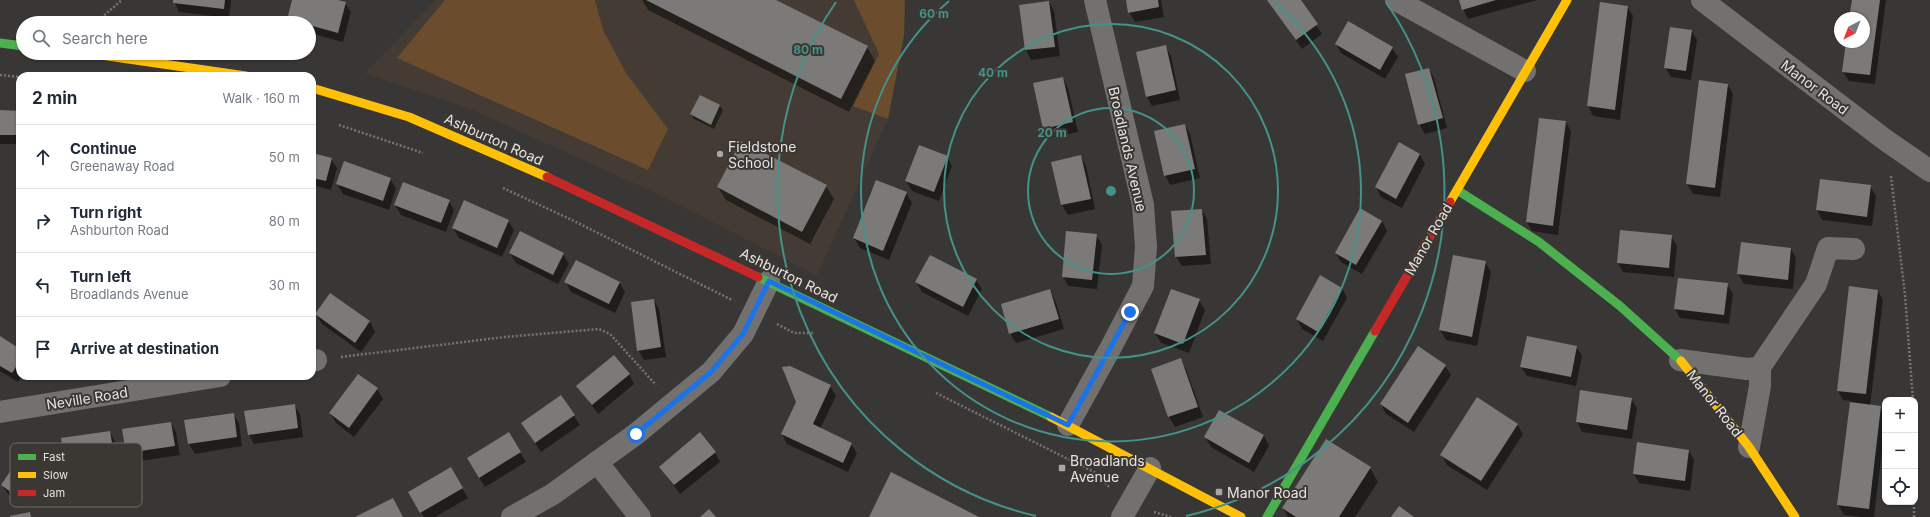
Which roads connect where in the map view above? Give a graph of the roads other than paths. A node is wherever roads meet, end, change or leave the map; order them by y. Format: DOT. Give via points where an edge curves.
graph roads {
  1 [pos="1095,0"];
  2 [pos="1396,0"];
  3 [pos="1567,0"];
  4 [pos="1702,0"];
  5 [pos="0,43"];
  6 [pos="16,45"];
  7 [pos="135,60"];
  8 [pos="1525,71"];
  9 [pos="218,72"];
  10 [pos="316,89"];
  11 [pos="1930,171"];
  12 [pos="1457,190"];
  13 [pos="1854,249"];
  14 [pos="769,281"];
  15 [pos="1680,360"];
  16 [pos="1760,367"];
  17 [pos="196,380"];
  18 [pos="0,412"];
  19 [pos="1068,425"];
  20 [pos="1749,447"];
  21 [pos="597,462"];
  22 [pos="1150,468"];
  23 [pos="512,517"];
  24 [pos="640,517"];
  25 [pos="1122,517"];
  26 [pos="1241,517"];
  27 [pos="1267,517"];
  28 [pos="1796,517"];
  1 -- 19 [label="street, Broadlands Avenue" via="1143,205 1146,247 1143,286"];
  2 -- 8 [label="street"];
  3 -- 8 [label="main road, Manor Road"];
  4 -- 11 [label="street, Manor Road"];
  5 -- 6 [label="main road"];
  7 -- 9 [label="main road"];
  8 -- 12 [label="main road, Manor Road"];
  10 -- 14 [label="main road, Ashburton Road" via="409,117 529,169"];
  12 -- 15 [label="main road, Manor Road" via="1539,242 1620,306"];
  12 -- 27 [label="main road, Manor Road"];
  13 -- 16 [label="street" via="1828,248 1816,284"];
  14 -- 19 [label="main road, Ashburton Road"];
  14 -- 21 [label="street" via="743,334 711,372 636,434"];
  15 -- 16 [label="street, Manor Road" via="1747,369"];
  15 -- 20 [label="main road, Manor Road"];
  16 -- 20 [label="street, Manor Road" via="1759,393"];
  17 -- 18 [label="street, Neville Road"];
  19 -- 22 [label="main road, Ashburton Road"];
  20 -- 28 [label="main road, Manor Road"];
  21 -- 23 [label="street" via="553,494"];
  21 -- 24 [label="street"];
  22 -- 25 [label="street"];
  22 -- 26 [label="main road, Ashburton Road"];
}
